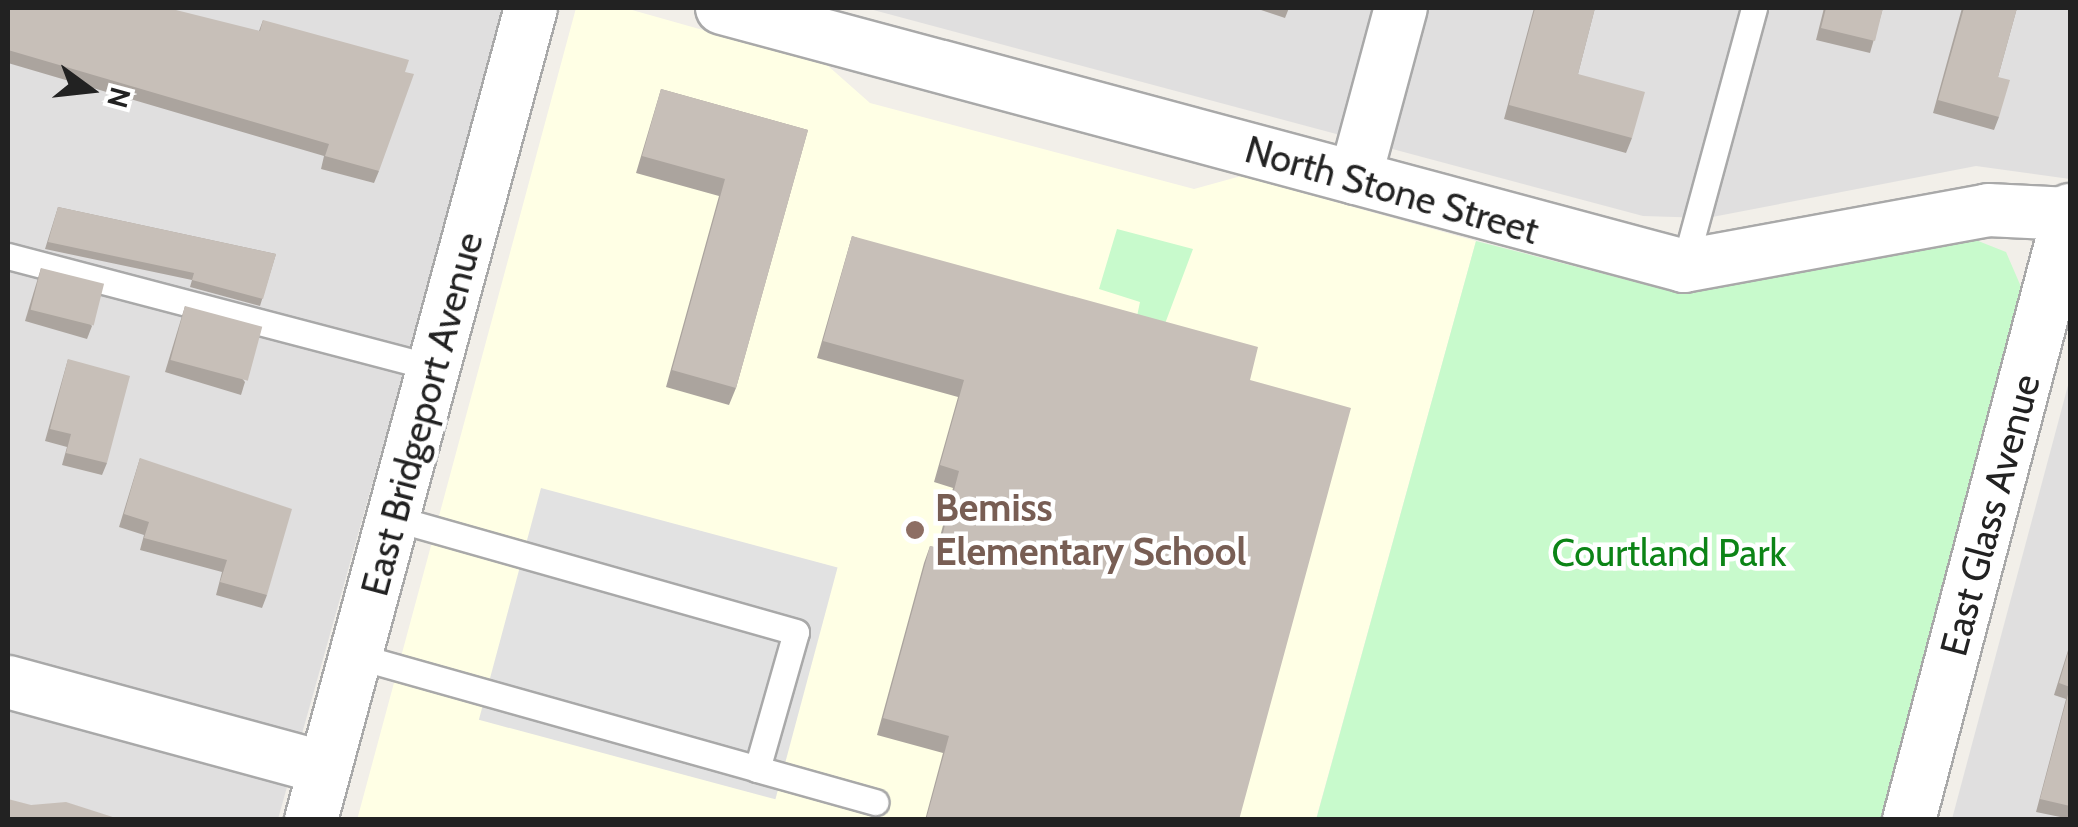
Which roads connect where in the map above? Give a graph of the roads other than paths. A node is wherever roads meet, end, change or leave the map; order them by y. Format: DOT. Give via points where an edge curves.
graph roads {
  1 [pos="530,8"];
  2 [pos="722,8"];
  3 [pos="1401,8"];
  4 [pos="1754,8"];
  5 [pos="1355,178"];
  6 [pos="2070,212"];
  7 [pos="8,256"];
  8 [pos="1684,266"];
  9 [pos="434,368"];
  10 [pos="397,519"];
  11 [pos="356,656"];
  12 [pos="8,682"];
  13 [pos="325,768"];
  14 [pos="757,769"];
  15 [pos="875,802"];
  16 [pos="311,820"];
  17 [pos="1909,820"];
  1 -- 9 [label="street, East Bridgeport Avenue"];
  2 -- 5 [label="street, North Stone Street"];
  3 -- 5 [label="street"];
  4 -- 8 [label="lane"];
  5 -- 8 [label="street, North Stone Street"];
  6 -- 8 [label="street, North Stone Street" via="1988,210"];
  6 -- 17 [label="street, East Glass Avenue"];
  7 -- 9 [label="lane"];
  9 -- 10 [label="street, East Bridgeport Avenue"];
  10 -- 11 [label="street, East Bridgeport Avenue"];
  10 -- 14 [label="lane" via="796,632"];
  11 -- 13 [label="street, East Bridgeport Avenue"];
  11 -- 14 [label="lane"];
  12 -- 13 [label="street"];
  13 -- 16 [label="street, East Bridgeport Avenue"];
  14 -- 15 [label="lane"];
}
